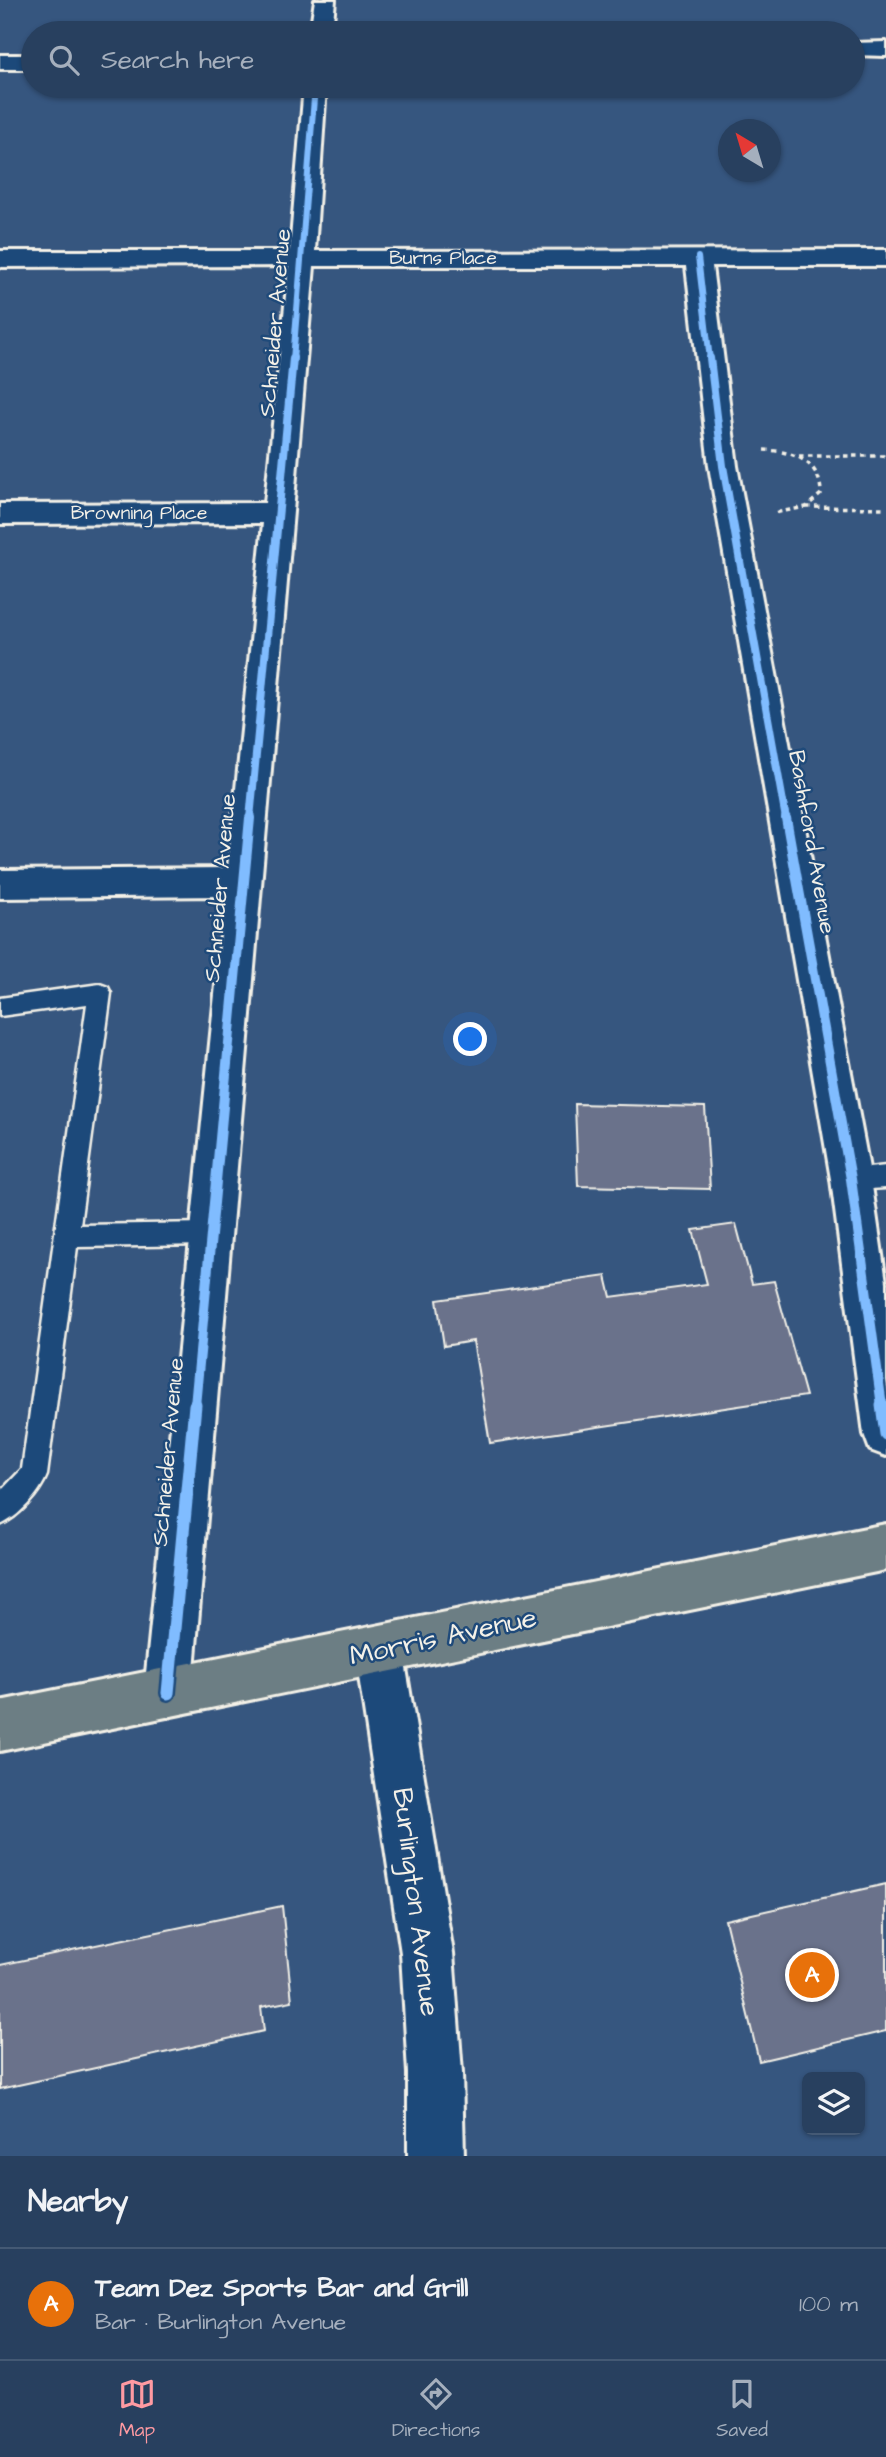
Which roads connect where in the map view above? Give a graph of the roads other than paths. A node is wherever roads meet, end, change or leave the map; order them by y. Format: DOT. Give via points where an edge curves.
graph roads {
  1 [pos="325,0"];
  2 [pos="322,21"];
  3 [pos="865,49"];
  4 [pos="886,49"];
  5 [pos="0,62"];
  6 [pos="21,62"];
  7 [pos="314,98"];
  8 [pos="698,257"];
  9 [pos="302,258"];
  10 [pos="886,258"];
  11 [pos="0,259"];
  12 [pos="278,513"];
  13 [pos="0,514"];
  14 [pos="242,882"];
  15 [pos="0,884"];
  16 [pos="0,1007"];
  17 [pos="886,1177"];
  18 [pos="851,1179"];
  19 [pos="209,1234"];
  20 [pos="67,1236"];
  21 [pos="886,1434"];
  22 [pos="0,1512"];
  23 [pos="885,1550"];
  24 [pos="379,1650"];
  25 [pos="168,1693"];
  26 [pos="0,1726"];
  27 [pos="436,2156"];
  1 -- 2 [label="street"];
  3 -- 4 [label="street"];
  5 -- 6 [label="street"];
  7 -- 9 [label="street, Schneider Avenue"];
  8 -- 9 [label="street, Burns Place"];
  8 -- 10 [label="street, Burns Place"];
  8 -- 18 [label="street, Bashford Avenue" via="721,451"];
  9 -- 11 [label="street, Burns Place"];
  9 -- 12 [label="street, Schneider Avenue"];
  12 -- 13 [label="street, Browning Place"];
  12 -- 14 [label="street, Schneider Avenue"];
  14 -- 15 [label="street"];
  14 -- 19 [label="street, Schneider Avenue"];
  16 -- 20 [label="lane" via="100,993"];
  17 -- 18 [label="lane"];
  18 -- 21 [label="street, Bashford Avenue"];
  19 -- 20 [label="lane"];
  19 -- 25 [label="street, Schneider Avenue"];
  20 -- 22 [label="lane" via="34,1475"];
  23 -- 24 [label="main road, Morris Avenue"];
  24 -- 25 [label="main road, Morris Avenue"];
  24 -- 27 [label="street, Burlington Avenue" via="427,1953"];
  25 -- 26 [label="main road, Morris Avenue"];
}
